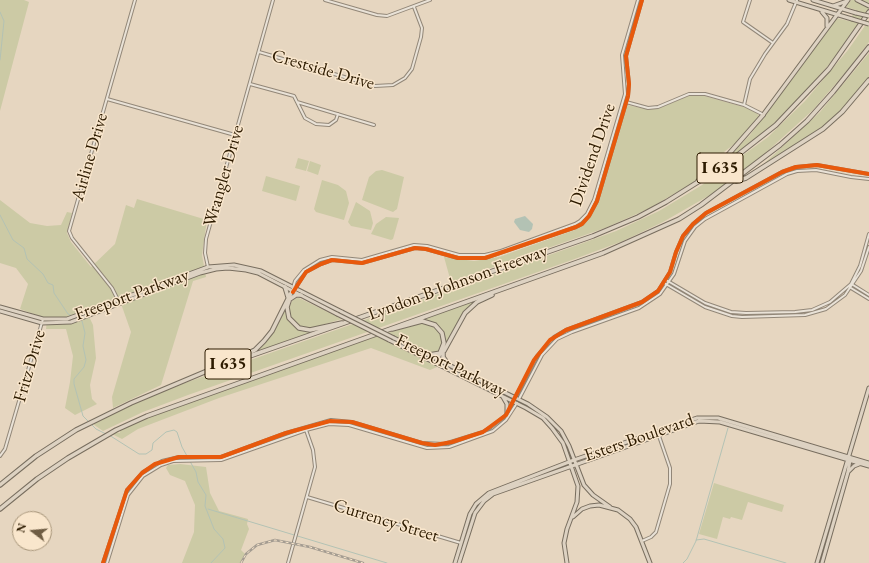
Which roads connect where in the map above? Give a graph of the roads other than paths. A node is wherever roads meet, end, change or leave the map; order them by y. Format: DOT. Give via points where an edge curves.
graph roads {
  1 [pos="135,0"];
  2 [pos="273,0"];
  3 [pos="325,0"];
  4 [pos="430,0"];
  5 [pos="638,0"];
  6 [pos="642,0"];
  7 [pos="750,0"];
  8 [pos="789,0"];
  9 [pos="813,0"];
  10 [pos="797,1"];
  11 [pos="847,1"];
  12 [pos="857,1"];
  13 [pos="833,6"];
  14 [pos="869,6"];
  15 [pos="414,7"];
  16 [pos="842,8"];
  17 [pos="821,10"];
  18 [pos="869,12"];
  19 [pos="836,15"];
  20 [pos="869,16"];
  21 [pos="631,22"];
  22 [pos="635,23"];
  23 [pos="869,24"];
  24 [pos="827,28"];
  25 [pos="773,43"];
  26 [pos="869,47"];
  27 [pos="259,52"];
  28 [pos="869,80"];
  29 [pos="250,84"];
  30 [pos="107,99"];
  31 [pos="622,101"];
  32 [pos="297,102"];
  33 [pos="626,102"];
  34 [pos="744,105"];
  35 [pos="338,114"];
  36 [pos="763,115"];
  37 [pos="374,125"];
  38 [pos="235,135"];
  39 [pos="869,174"];
  40 [pos="869,179"];
  41 [pos="731,183"];
  42 [pos="692,187"];
  43 [pos="869,234"];
  44 [pos="546,236"];
  45 [pos="869,247"];
  46 [pos="864,249"];
  47 [pos="868,250"];
  48 [pos="208,268"];
  49 [pos="249,269"];
  50 [pos="859,272"];
  51 [pos="666,280"];
  52 [pos="664,283"];
  53 [pos="519,284"];
  54 [pos="669,284"];
  55 [pos="851,286"];
  56 [pos="285,287"];
  57 [pos="293,289"];
  58 [pos="869,295"];
  59 [pos="301,296"];
  60 [pos="869,298"];
  61 [pos="289,299"];
  62 [pos="118,302"];
  63 [pos="0,307"];
  64 [pos="717,308"];
  65 [pos="0,311"];
  66 [pos="716,311"];
  67 [pos="92,312"];
  68 [pos="782,312"];
  69 [pos="782,316"];
  70 [pos="360,318"];
  71 [pos="43,321"];
  72 [pos="351,342"];
  73 [pos="442,353"];
  74 [pos="429,355"];
  75 [pos="438,362"];
  76 [pos="448,364"];
  77 [pos="207,371"];
  78 [pos="869,388"];
  79 [pos="502,395"];
  80 [pos="869,396"];
  81 [pos="516,400"];
  82 [pos="865,400"];
  83 [pos="506,415"];
  84 [pos="548,423"];
  85 [pos="305,429"];
  86 [pos="561,431"];
  87 [pos="658,434"];
  88 [pos="266,441"];
  89 [pos="267,444"];
  90 [pos="0,456"];
  91 [pos="849,459"];
  92 [pos="173,460"];
  93 [pos="575,462"];
  94 [pos="162,463"];
  95 [pos="869,463"];
  96 [pos="571,464"];
  97 [pos="863,464"];
  98 [pos="869,466"];
  99 [pos="848,472"];
  100 [pos="0,485"];
  101 [pos="307,497"];
  102 [pos="610,507"];
  103 [pos="0,511"];
  104 [pos="571,520"];
  105 [pos="642,541"];
  106 [pos="463,543"];
  107 [pos="103,563"];
  108 [pos="107,563"];
  109 [pos="288,563"];
  110 [pos="455,563"];
  111 [pos="459,563"];
  112 [pos="567,563"];
  113 [pos="650,563"];
  114 [pos="817,563"];
  115 [pos="822,563"];
  1 -- 30 [label="street, Airline Drive"];
  2 -- 27 [label="street, Wrangler Drive"];
  3 -- 15 [label="street" via="382,16"];
  4 -- 15 [label="street"];
  5 -- 21 [label="street, Dividend Drive"];
  6 -- 22 [label="street, Dividend Drive"];
  7 -- 25 [label="street" via="743,22"];
  8 -- 10 [label="main road"];
  9 -- 13 [label="main road"];
  10 -- 17 [label="main road"];
  10 -- 25 [label="street" via="787,24"];
  11 -- 13 [label="main road"];
  11 -- 16 [label="main road"];
  12 -- 14 [label="main road"];
  13 -- 16 [label="main road"];
  15 -- 27 [label="street, Crestside Drive" via="422,28 421,38 412,69 405,78 393,85 375,86"];
  16 -- 19 [label="main road"];
  16 -- 20 [label="main road, bridge"];
  17 -- 19 [label="main road"];
  17 -- 24 [label="main road" via="827,18"];
  18 -- 42 [label="highway, Lyndon B Johnson Freeway / I 635" via="829,69 787,114 745,150"];
  19 -- 23 [label="main road, bridge"];
  19 -- 24 [label="main road"];
  21 -- 22 [label="street"];
  21 -- 31 [label="street, Dividend Drive" via="622,55 625,89"];
  22 -- 33 [label="street, Dividend Drive" via="626,56 629,89"];
  24 -- 36 [label="main road"];
  25 -- 34 [label="street" via="750,80"];
  26 -- 41 [label="highway, Lyndon B Johnson Freeway / I 635" via="834,92 807,121 765,158"];
  27 -- 29 [label="street, Wrangler Drive"];
  28 -- 41 [label="highway" via="823,130 746,178"];
  29 -- 32 [label="street" via="288,93 294,96"];
  29 -- 38 [label="street, Wrangler Drive"];
  30 -- 38 [label="street"];
  30 -- 62 [label="street, Airline Drive" via="69,233 108,282"];
  31 -- 33 [label="street"];
  31 -- 44 [label="street, Dividend Drive" via="590,209 584,218 575,224"];
  32 -- 35 [label="street"];
  32 -- 35 [label="street" via="307,120 316,124 328,125 336,120"];
  33 -- 34 [label="street" via="648,108 658,107 689,94 700,93"];
  33 -- 44 [label="street, Dividend Drive" via="592,211 586,220 576,227"];
  34 -- 36 [label="street"];
  35 -- 37 [label="street"];
  36 -- 42 [label="highway" via="727,156"];
  38 -- 48 [label="street, Wrangler Drive" via="206,239"];
  39 -- 40 [label="street"];
  39 -- 51 [label="street" via="810,165 782,172 696,222 680,241"];
  40 -- 54 [label="street" via="816,170 787,174 698,225 683,244"];
  41 -- 53 [label="highway, Lyndon B Johnson Freeway / I 635" via="701,205 660,229"];
  42 -- 70 [label="highway, Lyndon B Johnson Freeway / I 635" via="638,217 608,230"];
  43 -- 46 [label="street"];
  44 -- 57 [label="street, Dividend Drive" via="485,258 458,258 420,248 362,262 337,260 321,264 306,272"];
  45 -- 47 [label="street"];
  46 -- 47 [label="street"];
  46 -- 50 [label="street"];
  47 -- 50 [label="street"];
  48 -- 49 [label="main road, Freeport Parkway" via="234,265"];
  48 -- 62 [label="main road, Freeport Parkway"];
  49 -- 56 [label="main road, Freeport Parkway"];
  49 -- 57 [label="main road, Freeport Parkway" via="268,274"];
  50 -- 55 [label="street"];
  51 -- 52 [label="street"];
  51 -- 54 [label="street"];
  52 -- 54 [label="street"];
  52 -- 81 [label="street" via="642,302 566,330 550,340 534,360"];
  53 -- 72 [label="highway, Lyndon B Johnson Freeway / I 635"];
  53 -- 73 [label="highway" via="482,299 472,306 462,317"];
  54 -- 64 [label="street"];
  54 -- 66 [label="street"];
  54 -- 81 [label="street" via="656,298 639,308 566,334 551,344"];
  55 -- 58 [label="street"];
  55 -- 60 [label="street"];
  55 -- 68 [label="street" via="835,299 819,307 803,312"];
  55 -- 69 [label="street" via="826,309 805,315"];
  56 -- 57 [label="main road, Freeport Parkway"];
  56 -- 61 [label="highway"];
  57 -- 59 [label="main road, Freeport Parkway"];
  57 -- 61 [label="highway"];
  57 -- 74 [label="main road, Freeport Parkway, bridge"];
  59 -- 61 [label="highway" via="296,295"];
  59 -- 75 [label="main road, Freeport Parkway, bridge"];
  61 -- 70 [label="highway" via="289,318 303,329 314,329"];
  61 -- 77 [label="highway" via="272,331 260,346"];
  62 -- 67 [label="main road, Freeport Parkway"];
  63 -- 71 [label="main road, Freeport Parkway"];
  64 -- 66 [label="street"];
  64 -- 68 [label="street" via="738,313"];
  65 -- 71 [label="main road, Freeport Parkway"];
  66 -- 69 [label="street" via="742,317"];
  67 -- 71 [label="main road, Freeport Parkway" via="62,320"];
  67 -- 71 [label="main road, Freeport Parkway" via="79,320 64,323"];
  68 -- 69 [label="street"];
  70 -- 77 [label="highway, Lyndon B Johnson Freeway / I 635"];
  71 -- 90 [label="street, Fritz Drive" via="6,449"];
  72 -- 73 [label="highway" via="416,323 428,322 442,333"];
  72 -- 103 [label="highway, Lyndon B Johnson Freeway / I 635" via="173,405 116,430 68,458 20,492"];
  73 -- 74 [label="highway"];
  73 -- 75 [label="highway"];
  73 -- 76 [label="highway"];
  74 -- 75 [label="main road, Freeport Parkway"];
  75 -- 76 [label="main road, Freeport Parkway"];
  75 -- 79 [label="main road, Freeport Parkway"];
  76 -- 81 [label="main road, Freeport Parkway"];
  77 -- 100 [label="highway, Lyndon B Johnson Freeway / I 635" via="131,402 76,430"];
  78 -- 82 [label="main road"];
  79 -- 81 [label="main road, Freeport Parkway"];
  79 -- 83 [label="main road" via="507,404"];
  80 -- 82 [label="main road"];
  81 -- 83 [label="street"];
  81 -- 84 [label="main road, Freeport Parkway"];
  81 -- 85 [label="street" via="506,420 493,432 442,448 419,446 349,425 329,424"];
  81 -- 86 [label="main road, Freeport Parkway" via="541,412"];
  82 -- 91 [label="main road"];
  83 -- 85 [label="street" via="483,432 435,445 346,421 323,421"];
  84 -- 86 [label="main road"];
  84 -- 96 [label="main road, Freeport Parkway" via="562,443"];
  85 -- 88 [label="street"];
  85 -- 89 [label="street"];
  85 -- 101 [label="street" via="315,464"];
  86 -- 93 [label="main road, Freeport Parkway"];
  87 -- 91 [label="main road, Esters Boulevard" via="703,417 718,418"];
  87 -- 93 [label="main road, Esters Boulevard"];
  87 -- 105 [label="street" via="670,468 670,484 656,532"];
  88 -- 89 [label="street"];
  88 -- 92 [label="street" via="221,457"];
  89 -- 92 [label="street" via="221,460"];
  91 -- 95 [label="main road, Esters Boulevard"];
  91 -- 97 [label="main road, Esters Boulevard"];
  91 -- 99 [label="main road"];
  91 -- 114 [label="main road"];
  92 -- 94 [label="street"];
  93 -- 96 [label="main road, Esters Boulevard"];
  93 -- 102 [label="main road, Freeport Parkway" via="580,479 587,489"];
  94 -- 107 [label="street" via="143,472 126,490"];
  94 -- 108 [label="street" via="143,476 128,495"];
  96 -- 104 [label="main road, Freeport Parkway" via="578,486"];
  96 -- 106 [label="main road, Esters Boulevard" via="500,490 487,498 475,513"];
  97 -- 98 [label="main road, Esters Boulevard"];
  97 -- 99 [label="main road" via="854,466"];
  99 -- 115 [label="main road"];
  101 -- 106 [label="street, Currency Street"];
  101 -- 109 [label="street"];
  102 -- 104 [label="main road" via="585,507"];
  102 -- 105 [label="main road, Freeport Parkway" via="630,518"];
  104 -- 112 [label="main road, Freeport Parkway" via="564,542"];
  105 -- 113 [label="main road"];
  106 -- 110 [label="main road, Esters Boulevard"];
  106 -- 111 [label="main road, Esters Boulevard"];
}
